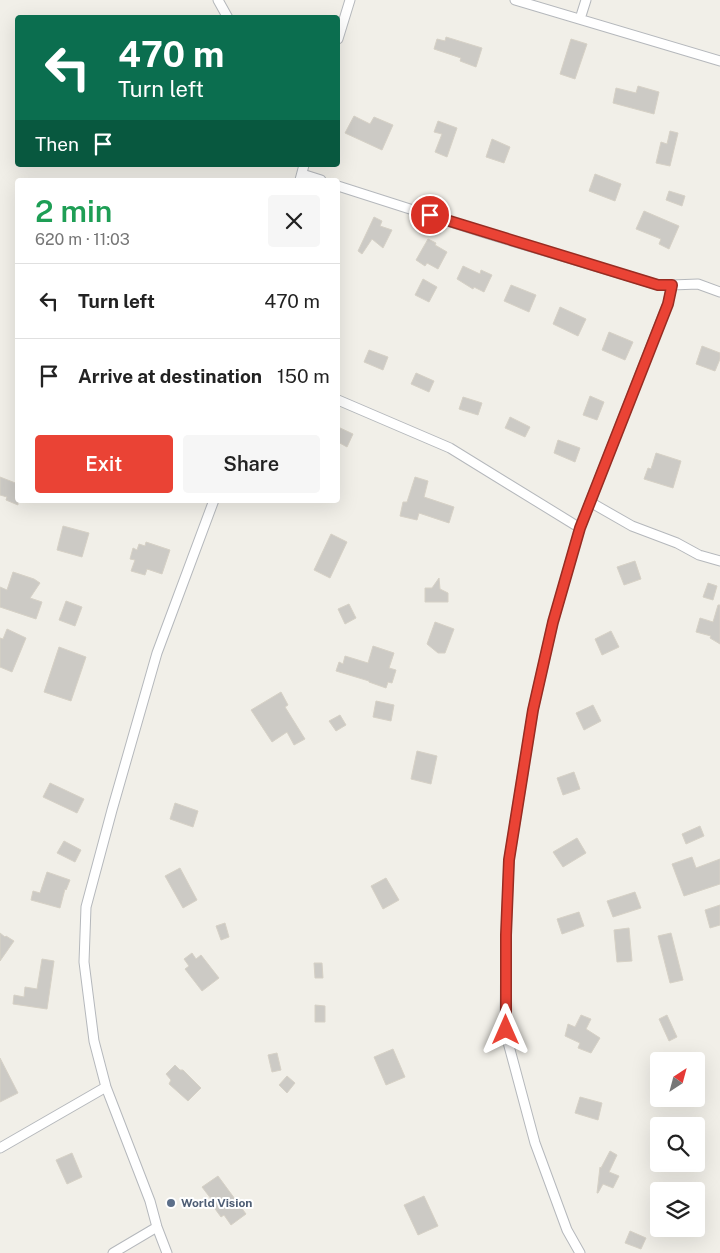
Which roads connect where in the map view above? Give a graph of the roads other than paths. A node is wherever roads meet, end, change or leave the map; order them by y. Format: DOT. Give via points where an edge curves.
graph roads {
  1 [pos="218,0"];
  2 [pos="350,0"];
  3 [pos="515,0"];
  4 [pos="586,0"];
  5 [pos="226,15"];
  6 [pos="580,19"];
  7 [pos="340,32"];
  8 [pos="720,61"];
  9 [pos="302,173"];
  10 [pos="315,178"];
  11 [pos="340,187"];
  12 [pos="672,285"];
  13 [pos="720,292"];
  14 [pos="340,401"];
  15 [pos="590,502"];
  16 [pos="213,503"];
  17 [pos="580,528"];
  18 [pos="720,561"];
  19 [pos="106,1087"];
  20 [pos="0,1148"];
  21 [pos="157,1227"];
  22 [pos="113,1253"];
  23 [pos="167,1253"];
  24 [pos="580,1253"];
  1 -- 5 [label="street"];
  2 -- 7 [label="street"];
  3 -- 6 [label="street"];
  4 -- 6 [label="street"];
  6 -- 8 [label="street"];
  9 -- 10 [label="street"];
  11 -- 12 [label="street" via="658,285"];
  12 -- 13 [label="street" via="698,284"];
  12 -- 15 [label="street" via="668,304"];
  14 -- 17 [label="street" via="450,448"];
  15 -- 17 [label="street"];
  15 -- 18 [label="street" via="632,526"];
  16 -- 19 [label="street" via="157,653 86,907 86,980 94,1041"];
  17 -- 24 [label="street" via="553,622 533,710 509,860 506,1030 535,1143 567,1230"];
  19 -- 20 [label="street"];
  19 -- 21 [label="street"];
  21 -- 22 [label="street"];
  21 -- 23 [label="street"];
}
